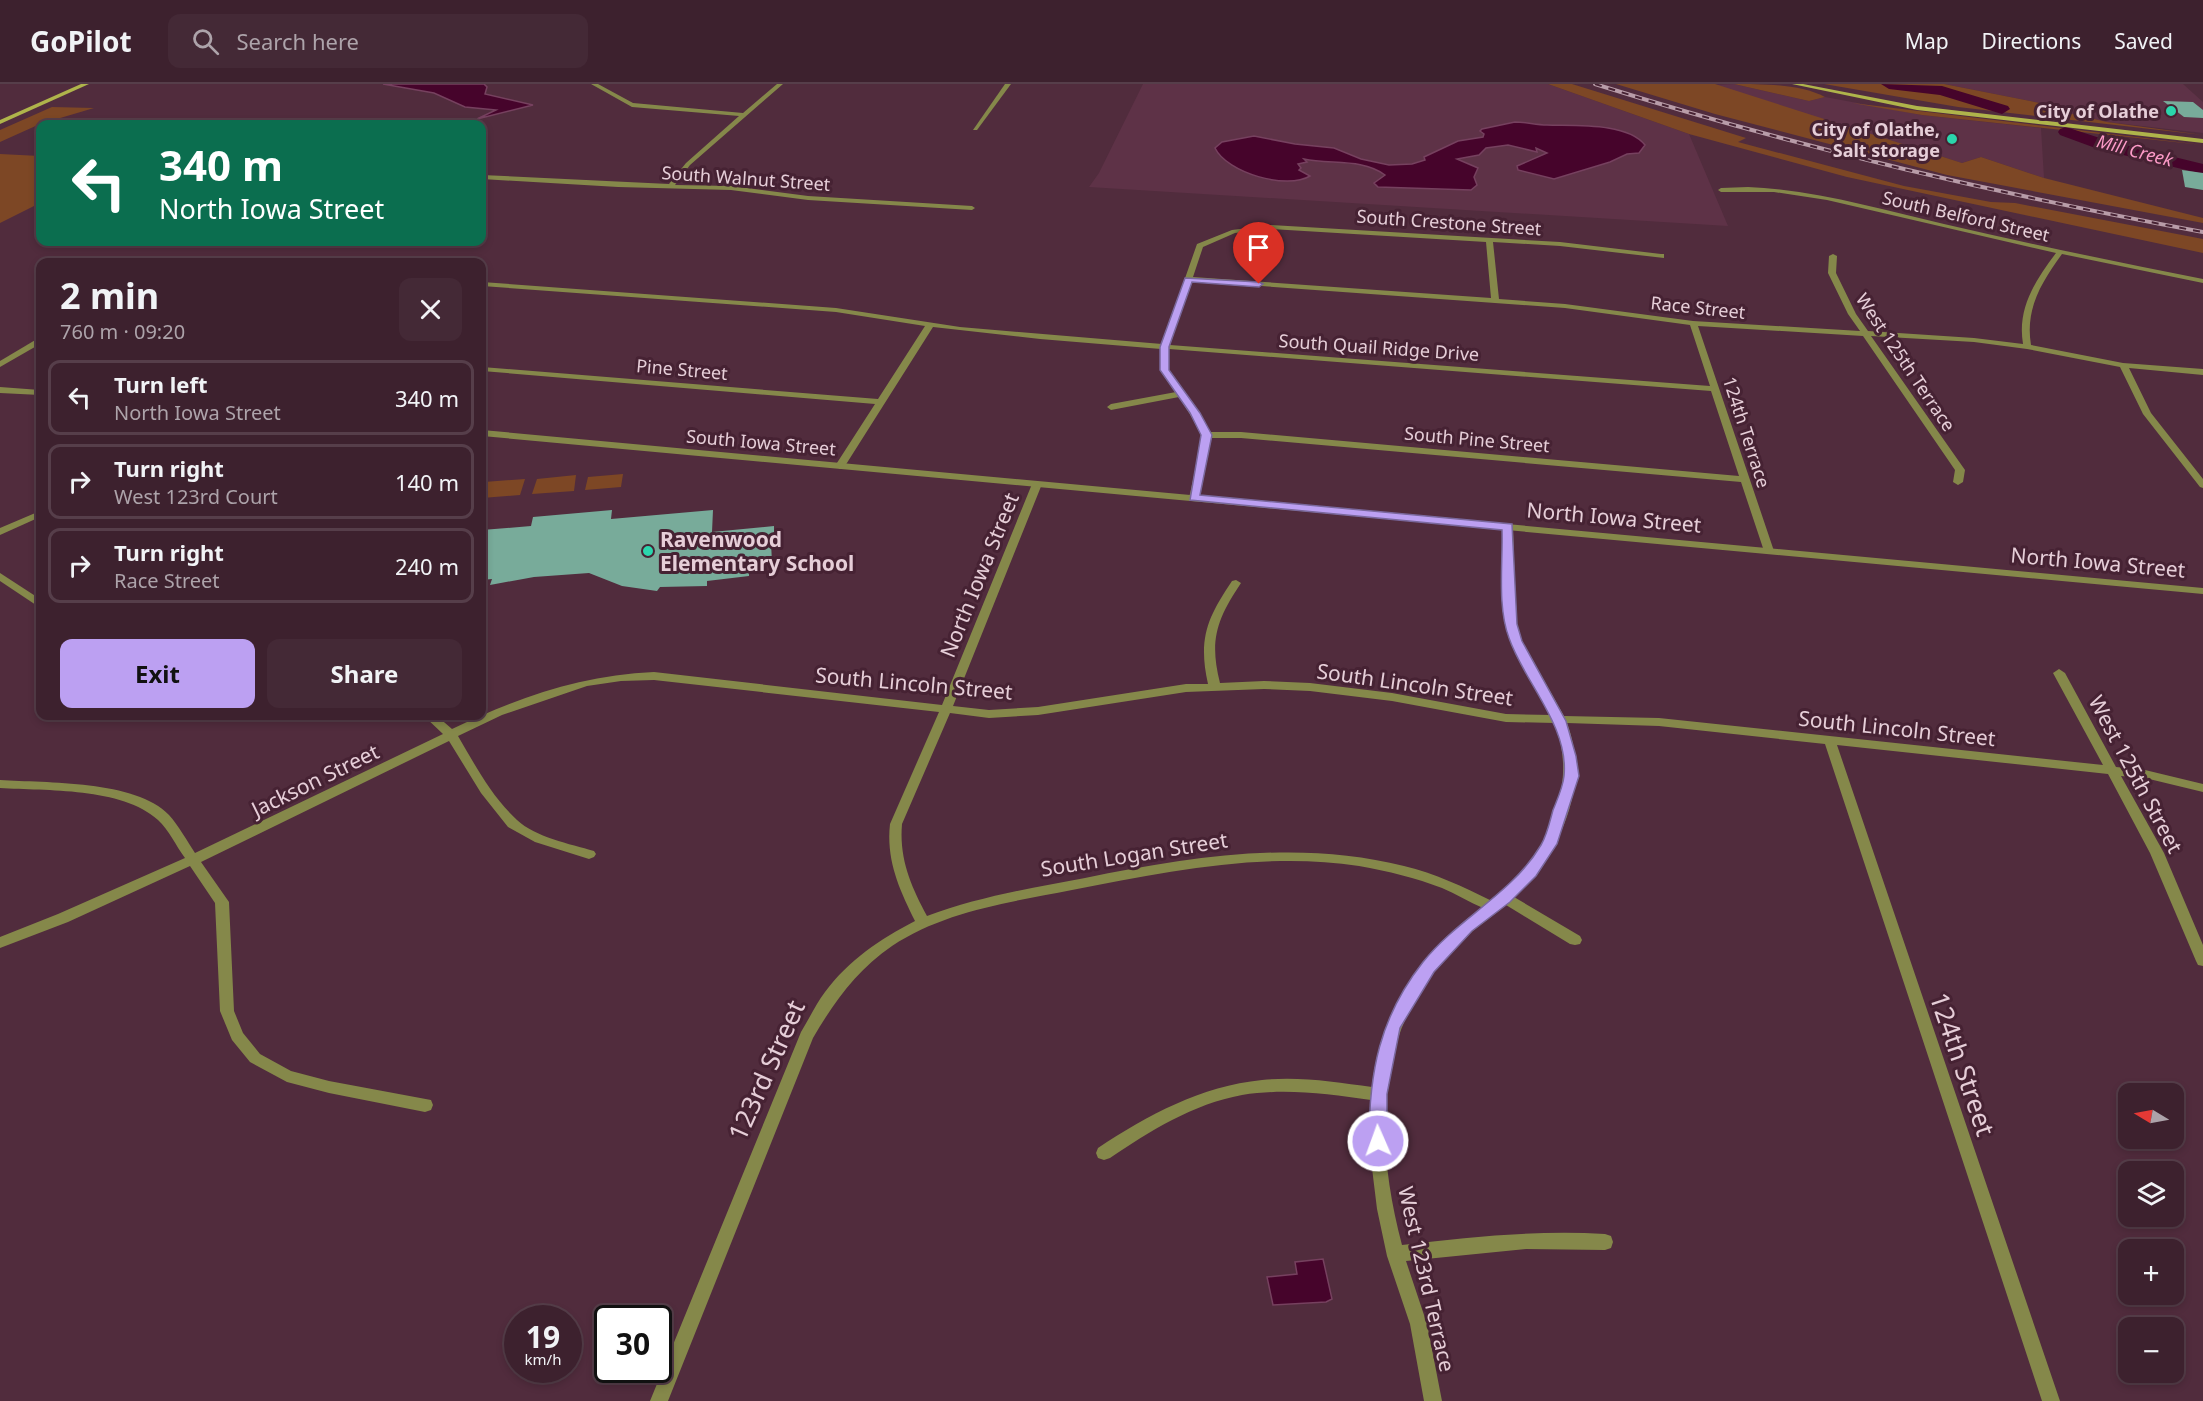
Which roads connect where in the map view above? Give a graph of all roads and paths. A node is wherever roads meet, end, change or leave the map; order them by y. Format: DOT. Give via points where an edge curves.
graph roads {
  1 [pos="87,84"];
  2 [pos="594,84"];
  3 [pos="780,84"];
  4 [pos="1008,84"];
  5 [pos="1795,84"];
  6 [pos="1818,84"];
  7 [pos="743,115"];
  8 [pos="0,122"];
  9 [pos="975,129"];
  10 [pos="2203,136"];
  11 [pos="2203,141"];
  12 [pos="486,177"];
  13 [pos="671,186"];
  14 [pos="1721,190"];
  15 [pos="972,208"];
  16 [pos="1489,239"];
  17 [pos="2059,253"];
  18 [pos="1661,256"];
  19 [pos="1833,256"];
  20 [pos="1188,279"];
  21 [pos="2203,281"];
  22 [pos="486,284"];
  23 [pos="1495,301"];
  24 [pos="1693,323"];
  25 [pos="930,324"];
  26 [pos="1866,333"];
  27 [pos="36,343"];
  28 [pos="1165,347"];
  29 [pos="2027,347"];
  30 [pos="0,364"];
  31 [pos="2123,366"];
  32 [pos="486,369"];
  33 [pos="2203,372"];
  34 [pos="1716,389"];
  35 [pos="0,390"];
  36 [pos="36,393"];
  37 [pos="1180,394"];
  38 [pos="879,402"];
  39 [pos="1111,407"];
  40 [pos="486,434"];
  41 [pos="1207,435"];
  42 [pos="840,466"];
  43 [pos="1744,479"];
  44 [pos="1958,482"];
  45 [pos="1036,484"];
  46 [pos="2203,485"];
  47 [pos="1194,498"];
  48 [pos="36,516"];
  49 [pos="1508,527"];
  50 [pos="0,532"];
  51 [pos="1769,551"];
  52 [pos="0,576"];
  53 [pos="1236,583"];
  54 [pos="2203,591"];
  55 [pos="36,600"];
  56 [pos="2059,673"];
  57 [pos="1215,687"];
  58 [pos="946,710"];
  59 [pos="486,718"];
  60 [pos="434,720"];
  61 [pos="482,720"];
  62 [pos="1559,721"];
  63 [pos="451,735"];
  64 [pos="1830,742"];
  65 [pos="2115,771"];
  66 [pos="0,784"];
  67 [pos="2203,788"];
  68 [pos="589,854"];
  69 [pos="192,856"];
  70 [pos="1505,898"];
  71 [pos="1492,907"];
  72 [pos="922,921"];
  73 [pos="1575,939"];
  74 [pos="0,943"];
  75 [pos="2203,961"];
  76 [pos="1378,1094"];
  77 [pos="425,1105"];
  78 [pos="1104,1153"];
  79 [pos="1605,1242"];
  80 [pos="1396,1254"];
  81 [pos="659,1401"];
  82 [pos="1433,1401"];
  83 [pos="2051,1401"];
  1 -- 8 [label="main road"];
  2 -- 7 [label="street" via="632,105"];
  3 -- 7 [label="street"];
  4 -- 9 [label="street"];
  5 -- 11 [label="main road" via="1917,108"];
  6 -- 10 [label="main road" via="1938,106"];
  7 -- 13 [label="street" via="688,164"];
  12 -- 13 [label="street, South Walnut Street"];
  13 -- 15 [label="street, South Walnut Street"];
  14 -- 17 [label="street, South Belford Street" via="1768,189 1811,194"];
  16 -- 18 [label="street, South Crestone Street"];
  16 -- 20 [label="street, South Crestone Street" via="1305,228 1234,231 1200,246"];
  16 -- 23 [label="street"];
  17 -- 21 [label="street, South Belford Street"];
  17 -- 29 [label="street" via="2027,305"];
  19 -- 26 [label="street, West 125th Terrace" via="1832,273 1837,285"];
  20 -- 23 [label="street, Race Street"];
  20 -- 28 [label="street, South Crestone Street"];
  22 -- 25 [label="street, South Quail Ridge Drive" via="845,310"];
  23 -- 24 [label="street, Race Street"];
  24 -- 26 [label="street, Race Street"];
  24 -- 34 [label="street, 124th Terrace"];
  25 -- 28 [label="street, South Quail Ridge Drive"];
  25 -- 38 [label="street"];
  26 -- 29 [label="street, Race Street" via="1974,339"];
  26 -- 44 [label="street, West 125th Terrace" via="1960,470"];
  27 -- 30 [label="street"];
  28 -- 34 [label="street, South Quail Ridge Drive"];
  28 -- 37 [label="street" via="1165,370"];
  29 -- 31 [label="street, Race Street"];
  31 -- 33 [label="street, Race Street"];
  31 -- 46 [label="street" via="2147,414"];
  32 -- 38 [label="street, Pine Street"];
  34 -- 43 [label="street, 124th Terrace"];
  35 -- 36 [label="street"];
  37 -- 39 [label="street"];
  37 -- 41 [label="street"];
  38 -- 42 [label="street"];
  40 -- 42 [label="street, South Iowa Street"];
  41 -- 43 [label="street, South Pine Street"];
  41 -- 47 [label="street"];
  42 -- 45 [label="street, South Iowa Street"];
  43 -- 51 [label="street, 124th Terrace"];
  45 -- 47 [label="street, North Iowa Street"];
  45 -- 58 [label="street, North Iowa Street"];
  47 -- 49 [label="street, North Iowa Street"];
  48 -- 50 [label="street"];
  49 -- 51 [label="street, North Iowa Street"];
  49 -- 62 [label="street, West 123rd Terrace" via="1510,624"];
  51 -- 54 [label="street, North Iowa Street"];
  52 -- 55 [label="street"];
  53 -- 57 [label="street" via="1217,609 1208,631 1207,659"];
  56 -- 65 [label="street, West 125th Street"];
  57 -- 58 [label="street, South Lincoln Street" via="1159,691 1016,713"];
  57 -- 62 [label="street, South Lincoln Street" via="1264,685 1355,691 1479,715"];
  58 -- 59 [label="street, South Lincoln Street" via="681,678 621,677 542,695"];
  58 -- 72 [label="street, North Iowa Street" via="898,818 893,842 902,880"];
  60 -- 63 [label="street"];
  61 -- 63 [label="street, South Lincoln Street"];
  62 -- 64 [label="street, South Lincoln Street" via="1659,722"];
  62 -- 70 [label="street, West 123rd Terrace" via="1572,776 1562,811 1550,844"];
  63 -- 68 [label="street" via="485,790 513,824 540,839"];
  63 -- 69 [label="street, Jackson Street"];
  64 -- 65 [label="street, South Lincoln Street"];
  64 -- 83 [label="street, 124th Street"];
  65 -- 67 [label="street, South Lincoln Street"];
  65 -- 75 [label="street, West 125th Street" via="2157,853"];
  66 -- 69 [label="street" via="93,790 127,797 164,818"];
  69 -- 74 [label="street, Jackson Street" via="63,918"];
  69 -- 77 [label="street" via="222,902 227,1011 237,1036 255,1058 287,1076"];
  70 -- 71 [label="street, West 123rd Terrace"];
  70 -- 73 [label="street"];
  71 -- 72 [label="street, South Logan Street" via="1448,885 1387,868 1314,859 1247,857 1157,868 980,904"];
  71 -- 76 [label="street, West 123rd Terrace" via="1451,942 1416,984 1392,1027"];
  72 -- 81 [label="street, 123rd Street" via="894,936 859,963 818,1012 753,1162"];
  76 -- 78 [label="street" via="1323,1086 1272,1086 1228,1093 1145,1125"];
  76 -- 80 [label="street, West 123rd Terrace" via="1381,1175"];
  79 -- 80 [label="street" via="1560,1238 1509,1240"];
  80 -- 82 [label="street, West 123rd Terrace" via="1421,1334"];
}
